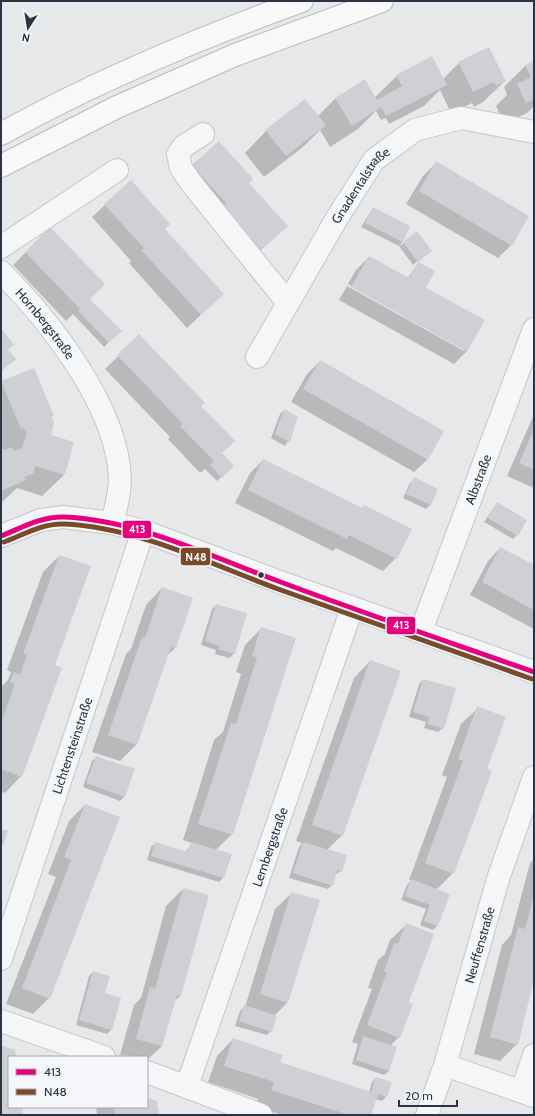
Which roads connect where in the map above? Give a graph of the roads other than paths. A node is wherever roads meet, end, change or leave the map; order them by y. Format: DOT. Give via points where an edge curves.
graph roads {
  1 [pos="302,1"];
  2 [pos="382,1"];
  3 [pos="534,132"];
  4 [pos="1,134"];
  5 [pos="203,134"];
  6 [pos="1,166"];
  7 [pos="117,170"];
  8 [pos="1,247"];
  9 [pos="1,272"];
  10 [pos="288,303"];
  11 [pos="534,328"];
  12 [pos="257,357"];
  13 [pos="112,523"];
  14 [pos="143,531"];
  15 [pos="1,536"];
  16 [pos="352,608"];
  17 [pos="421,631"];
  18 [pos="534,672"];
  19 [pos="534,776"];
  20 [pos="1,960"];
  21 [pos="1,1021"];
  22 [pos="534,1055"];
  23 [pos="101,1056"];
  24 [pos="445,1065"];
  25 [pos="148,1072"];
  26 [pos="187,1086"];
  27 [pos="528,1093"];
  28 [pos="261,1115"];
  29 [pos="427,1115"];
  1 -- 4 [label="highway" via="206,38 110,80"];
  2 -- 6 [label="highway" via="228,58 117,107"];
  3 -- 10 [label="street, Gnadentalstraße" via="461,118 415,130 374,160"];
  5 -- 10 [label="street" via="184,146 178,154 181,168 213,213"];
  7 -- 8 [label="street"];
  9 -- 13 [label="street, Hornbergstraße" via="55,334 83,376 105,417 117,453 120,478"];
  10 -- 12 [label="street, Gnadentalstraße"];
  11 -- 17 [label="street, Albstraße"];
  13 -- 14 [label="street"];
  13 -- 15 [label="street" via="63,517 41,520"];
  14 -- 16 [label="street"];
  14 -- 20 [label="street, Lichtensteinstraße"];
  16 -- 17 [label="street"];
  16 -- 26 [label="street, Lembergstraße"];
  17 -- 18 [label="street"];
  19 -- 24 [label="street, Neuffenstraße" via="498,879"];
  21 -- 23 [label="street"];
  22 -- 27 [label="street"];
  24 -- 27 [label="street"];
  24 -- 29 [label="street, Neuffenstraße"];
  25 -- 26 [label="street"];
  26 -- 28 [label="street"];
}
